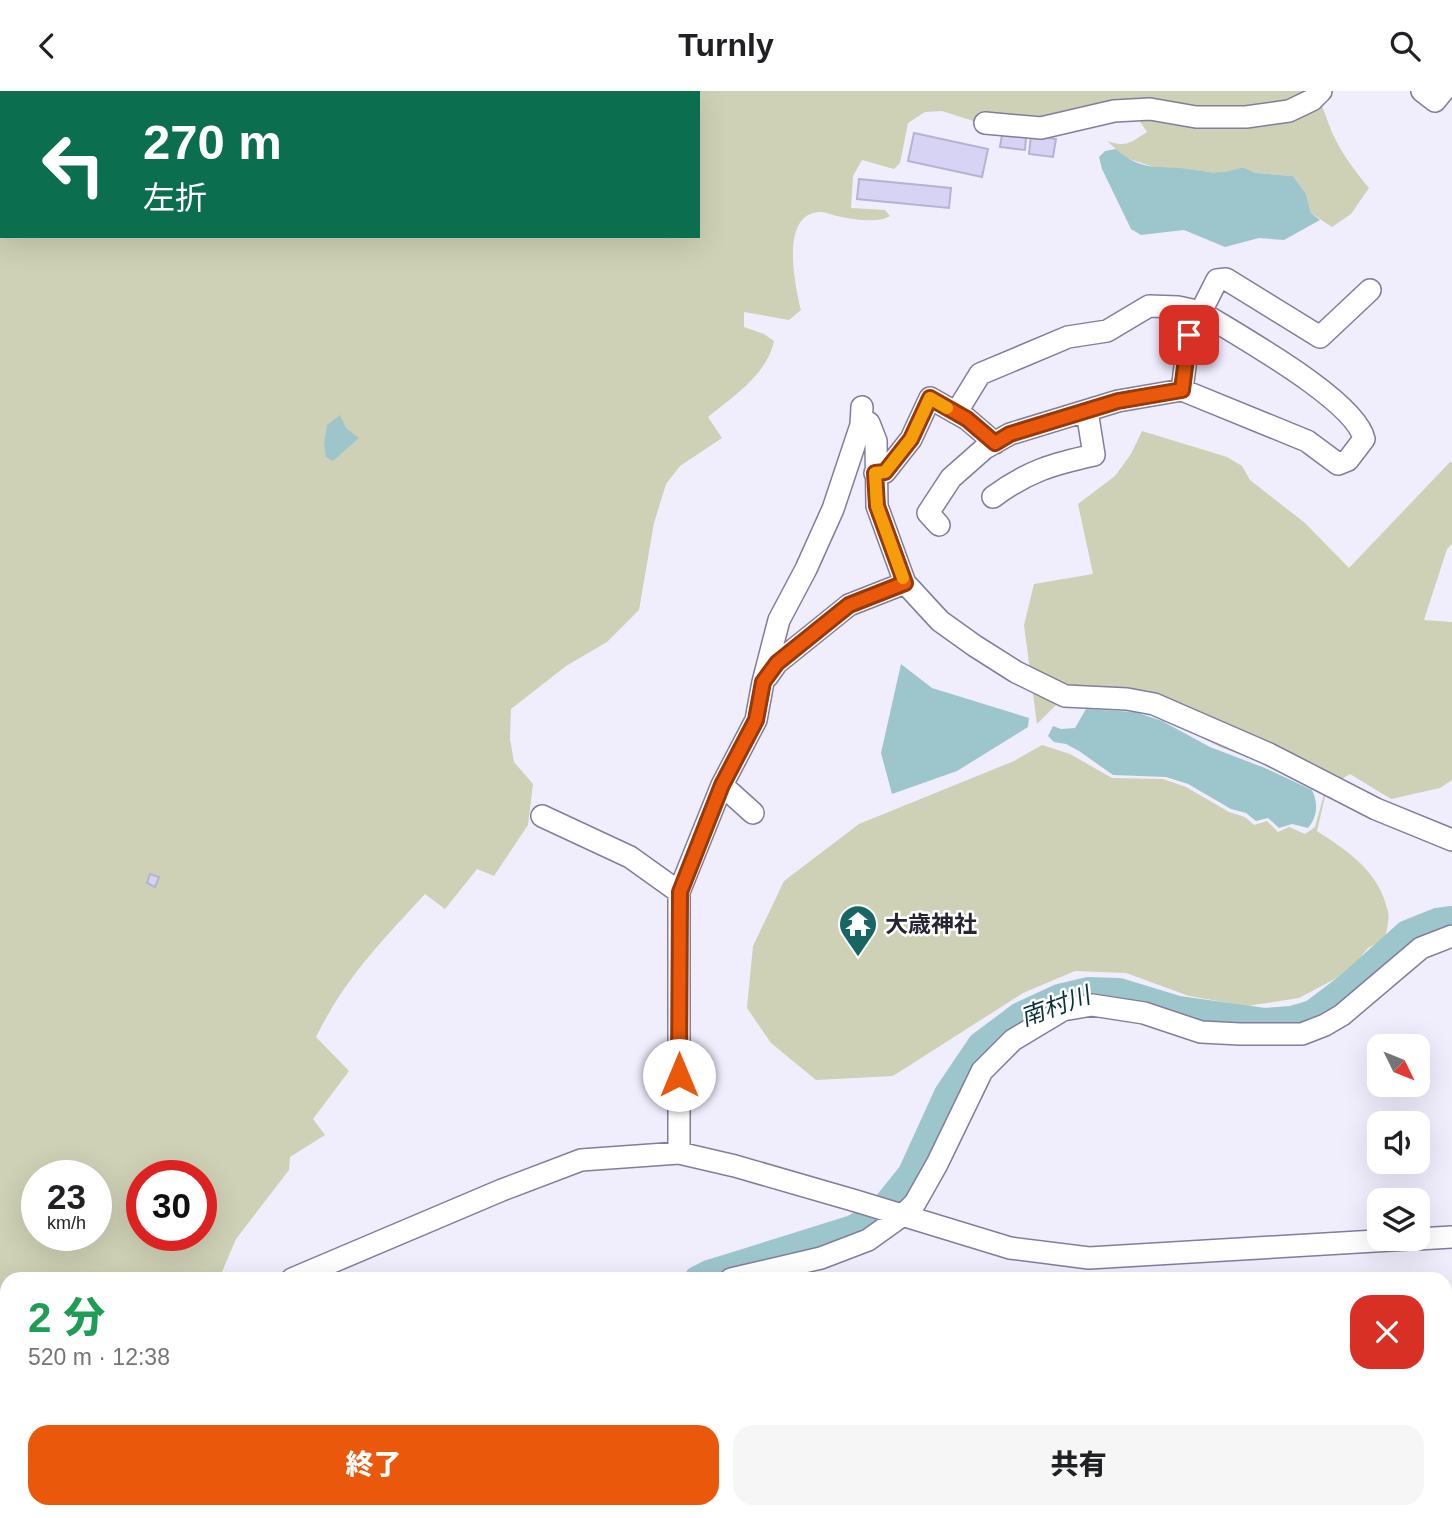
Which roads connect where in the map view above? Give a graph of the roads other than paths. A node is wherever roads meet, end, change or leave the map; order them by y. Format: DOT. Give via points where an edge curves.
graph roads {
  1 [pos="1321,91"];
  2 [pos="1422,91"];
  3 [pos="1443,91"];
  4 [pos="985,123"];
  5 [pos="1370,290"];
  6 [pos="1201,312"];
  7 [pos="1182,390"];
  8 [pos="1087,411"];
  9 [pos="956,413"];
  10 [pos="995,443"];
  11 [pos="875,473"];
  12 [pos="993,497"];
  13 [pos="939,525"];
  14 [pos="905,583"];
  15 [pos="763,682"];
  16 [pos="722,785"];
  17 [pos="753,813"];
  18 [pos="541,816"];
  19 [pos="1451,835"];
  20 [pos="680,892"];
  21 [pos="1452,936"];
  22 [pos="678,1153"];
  23 [pos="903,1216"];
  24 [pos="1452,1237"];
  25 [pos="1430,1238"];
  26 [pos="1367,1241"];
  27 [pos="309,1272"];
  28 [pos="762,1272"];
  1 -- 4 [label="street" via="1289,111 1246,117 1196,117 1150,109 1114,111 1041,128"];
  2 -- 3 [label="street" via="1435,101"];
  5 -- 6 [label="street" via="1320,337 1226,279 1217,280"];
  6 -- 7 [label="street" via="1189,335"];
  6 -- 7 [label="street" via="1328,394 1362,430 1364,439 1348,460 1338,464 1307,441"];
  6 -- 9 [label="street" via="1149,306 1107,331 1068,337 980,374"];
  7 -- 8 [label="street"];
  8 -- 10 [label="street" via="1010,434"];
  8 -- 12 [label="street" via="1094,455 1052,465 1016,480"];
  9 -- 10 [label="street"];
  9 -- 11 [label="street" via="930,398 911,439 885,472"];
  10 -- 13 [label="street" via="951,478 928,513"];
  11 -- 14 [label="street" via="877,506"];
  11 -- 15 [label="street" via="876,441 862,414 834,509 779,620"];
  14 -- 15 [label="street" via="849,605 777,663"];
  14 -- 19 [label="street" via="940,621 975,646 1065,696 1154,704 1269,754 1376,809"];
  15 -- 16 [label="street" via="756,720"];
  16 -- 17 [label="street"];
  16 -- 20 [label="street"];
  18 -- 20 [label="street" via="630,857"];
  20 -- 22 [label="street"];
  21 -- 23 [label="street" via="1421,948 1342,1015 1302,1034 1201,1032 1144,1013 1092,1006 1063,1010 1013,1040 982,1071 937,1164"];
  22 -- 23 [label="street"];
  22 -- 27 [label="street" via="581,1160"];
  23 -- 26 [label="street" via="1010,1248 1089,1258"];
  23 -- 28 [label="street" via="868,1240 821,1258"];
  24 -- 25 [label="street"];
}
